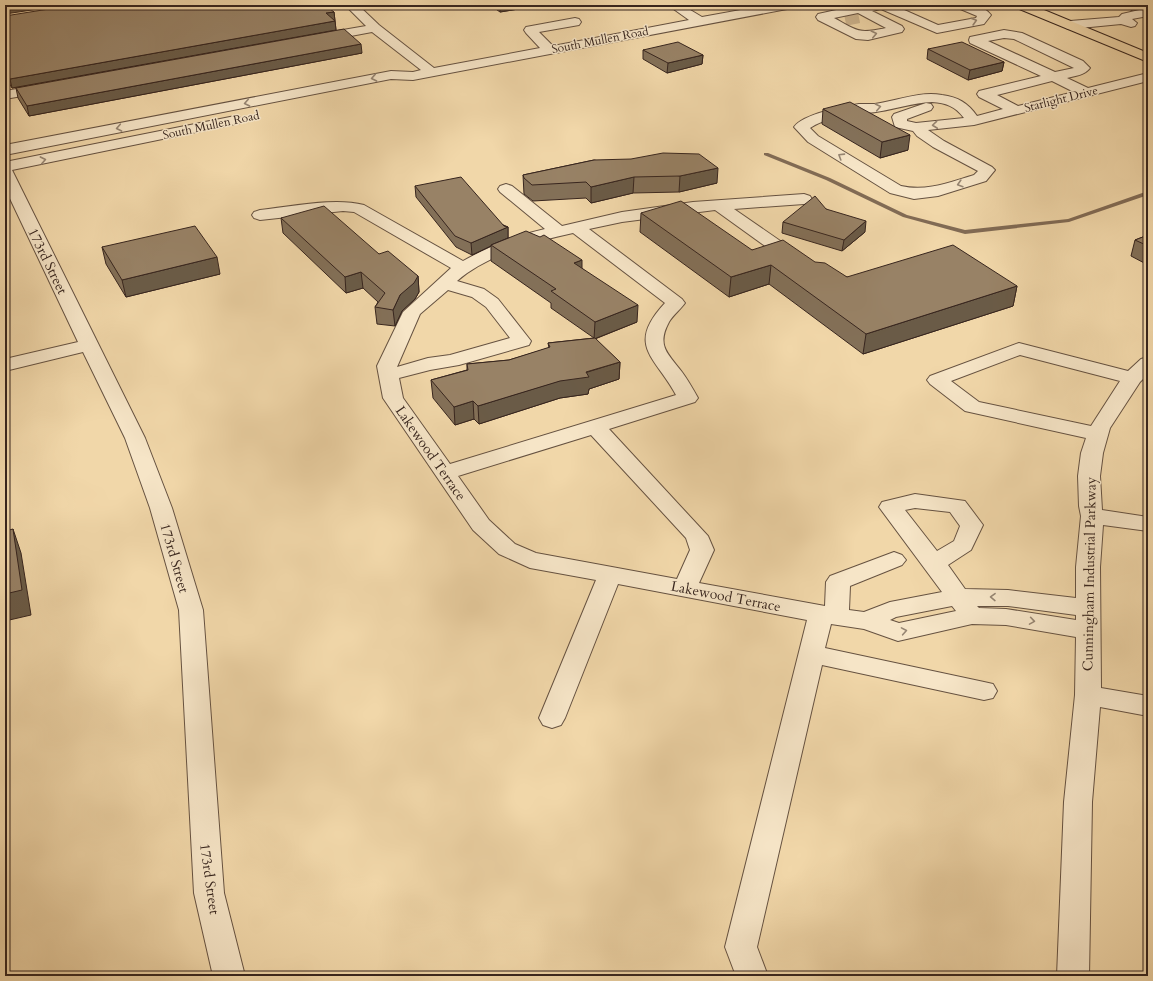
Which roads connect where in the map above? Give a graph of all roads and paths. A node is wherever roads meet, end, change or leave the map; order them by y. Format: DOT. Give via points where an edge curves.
graph roads {
  1 [pos="351,5"];
  2 [pos="674,5"];
  3 [pos="787,5"];
  4 [pos="882,5"];
  5 [pos="962,5"];
  6 [pos="1021,5"];
  7 [pos="1148,12"];
  8 [pos="858,20"];
  9 [pos="575,22"];
  10 [pos="699,22"];
  11 [pos="1126,22"];
  12 [pos="1070,25"];
  13 [pos="375,28"];
  14 [pos="1105,39"];
  15 [pos="306,40"];
  16 [pos="975,40"];
  17 [pos="960,43"];
  18 [pos="550,50"];
  19 [pos="1148,58"];
  20 [pos="431,72"];
  21 [pos="413,76"];
  22 [pos="1054,77"];
  23 [pos="1148,77"];
  24 [pos="59,85"];
  25 [pos="1086,92"];
  26 [pos="5,95"];
  27 [pos="931,97"];
  28 [pos="287,109"];
  29 [pos="1016,110"];
  30 [pos="248,118"];
  31 [pos="974,121"];
  32 [pos="918,128"];
  33 [pos="5,150"];
  34 [pos="5,167"];
  35 [pos="5,172"];
  36 [pos="506,190"];
  37 [pos="11,196"];
  38 [pos="804,198"];
  39 [pos="718,205"];
  40 [pos="260,215"];
  41 [pos="566,229"];
  42 [pos="463,268"];
  43 [pos="807,268"];
  44 [pos="444,283"];
  45 [pos="89,345"];
  46 [pos="5,365"];
  47 [pos="1140,371"];
  48 [pos="389,375"];
  49 [pos="595,426"];
  50 [pos="1098,434"];
  51 [pos="445,473"];
  52 [pos="1092,516"];
  53 [pos="1148,524"];
  54 [pos="894,560"];
  55 [pos="934,563"];
  56 [pos="610,575"];
  57 [pos="684,589"];
  58 [pos="965,607"];
  59 [pos="829,615"];
  60 [pos="1087,619"];
  61 [pos="812,654"];
  62 [pos="984,691"];
  63 [pos="1088,695"];
  64 [pos="1148,706"];
  65 [pos="552,718"];
  66 [pos="229,976"];
  67 [pos="752,976"];
  68 [pos="1073,976"];
  1 -- 13 [label="street"];
  2 -- 10 [label="street"];
  3 -- 10 [label="street, South Mullen Road"];
  4 -- 5 [label="street, one-way" via="937,30 980,21 985,15"];
  4 -- 8 [label="street"];
  6 -- 12 [label="main road"];
  7 -- 11 [label="street" via="1126,17"];
  9 -- 18 [label="street" via="530,30"];
  10 -- 18 [label="street, South Mullen Road"];
  11 -- 12 [label="street"];
  11 -- 14 [label="street"];
  12 -- 14 [label="main road"];
  13 -- 15 [label="street"];
  13 -- 20 [label="street"];
  14 -- 19 [label="main road"];
  16 -- 17 [label="street"];
  16 -- 22 [label="street"];
  16 -- 22 [label="street" via="1004,34 1016,36 1083,68 1078,72"];
  18 -- 20 [label="street, South Mullen Road"];
  20 -- 21 [label="street, South Mullen Road"];
  21 -- 28 [label="street, South Mullen Road" via="403,85"];
  21 -- 33 [label="street, South Mullen Road, one-way" via="391,75"];
  22 -- 25 [label="street"];
  22 -- 29 [label="street" via="984,94"];
  23 -- 25 [label="street, Starlight Drive"];
  24 -- 26 [label="street"];
  25 -- 29 [label="street, Starlight Drive"];
  27 -- 31 [label="street" via="952,101 963,107"];
  27 -- 32 [label="street" via="931,105 899,117 900,124"];
  32 -- 27 [label="street, one-way" via="920,133 936,143 987,170 980,178 938,191 914,194 896,190 813,139 801,127 808,122 857,109"];
  29 -- 31 [label="street, Starlight Drive"];
  34 -- 30 [label="street, South Mullen Road, one-way"];
  31 -- 32 [label="street, Starlight Drive, one-way"];
  35 -- 37 [label="street, 173rd Street"];
  36 -- 41 [label="street"];
  37 -- 45 [label="street, 173rd Street"];
  38 -- 39 [label="street, Lakewood Terrace"];
  39 -- 41 [label="street, Lakewood Terrace" via="661,211"];
  39 -- 43 [label="street"];
  40 -- 42 [label="street" via="343,206 358,208"];
  41 -- 42 [label="street, Lakewood Terrace" via="533,237"];
  41 -- 49 [label="street" via="676,303 664,315 656,330 654,346 659,358 677,379 688,398"];
  42 -- 44 [label="street, Lakewood Terrace"];
  44 -- 48 [label="street, Lakewood Terrace" via="412,312 387,366"];
  44 -- 48 [label="street" via="478,293 492,303 522,341 452,361 428,364"];
  45 -- 46 [label="street"];
  45 -- 66 [label="street, 173rd Street" via="136,438 161,508 191,610 209,893"];
  47 -- 50 [label="street, Cunningham Industrial Parkway" via="1116,402"];
  47 -- 50 [label="street" via="1019,349 937,380 972,406"];
  48 -- 51 [label="street, Lakewood Terrace" via="393,398"];
  49 -- 51 [label="street"];
  49 -- 57 [label="street" via="697,536 702,550"];
  50 -- 52 [label="street, Cunningham Industrial Parkway" via="1089,476"];
  51 -- 56 [label="street, Lakewood Terrace" via="481,525 507,549 530,560"];
  52 -- 53 [label="street"];
  52 -- 60 [label="street, Cunningham Industrial Parkway"];
  54 -- 59 [label="street" via="838,582"];
  55 -- 58 [label="street"];
  56 -- 57 [label="street, Lakewood Terrace"];
  56 -- 65 [label="street"];
  57 -- 59 [label="street, Lakewood Terrace"];
  58 -- 59 [label="street, Lakewood Terrace" via="898,632 867,621"];
  58 -- 60 [label="street, Lakewood Terrace" via="1006,617"];
  59 -- 61 [label="street"];
  60 -- 63 [label="street, Cunningham Industrial Parkway"];
  61 -- 62 [label="street"];
  61 -- 67 [label="street" via="741,946"];
  63 -- 64 [label="street"];
  63 -- 68 [label="street, Cunningham Industrial Parkway" via="1078,802"];
}
